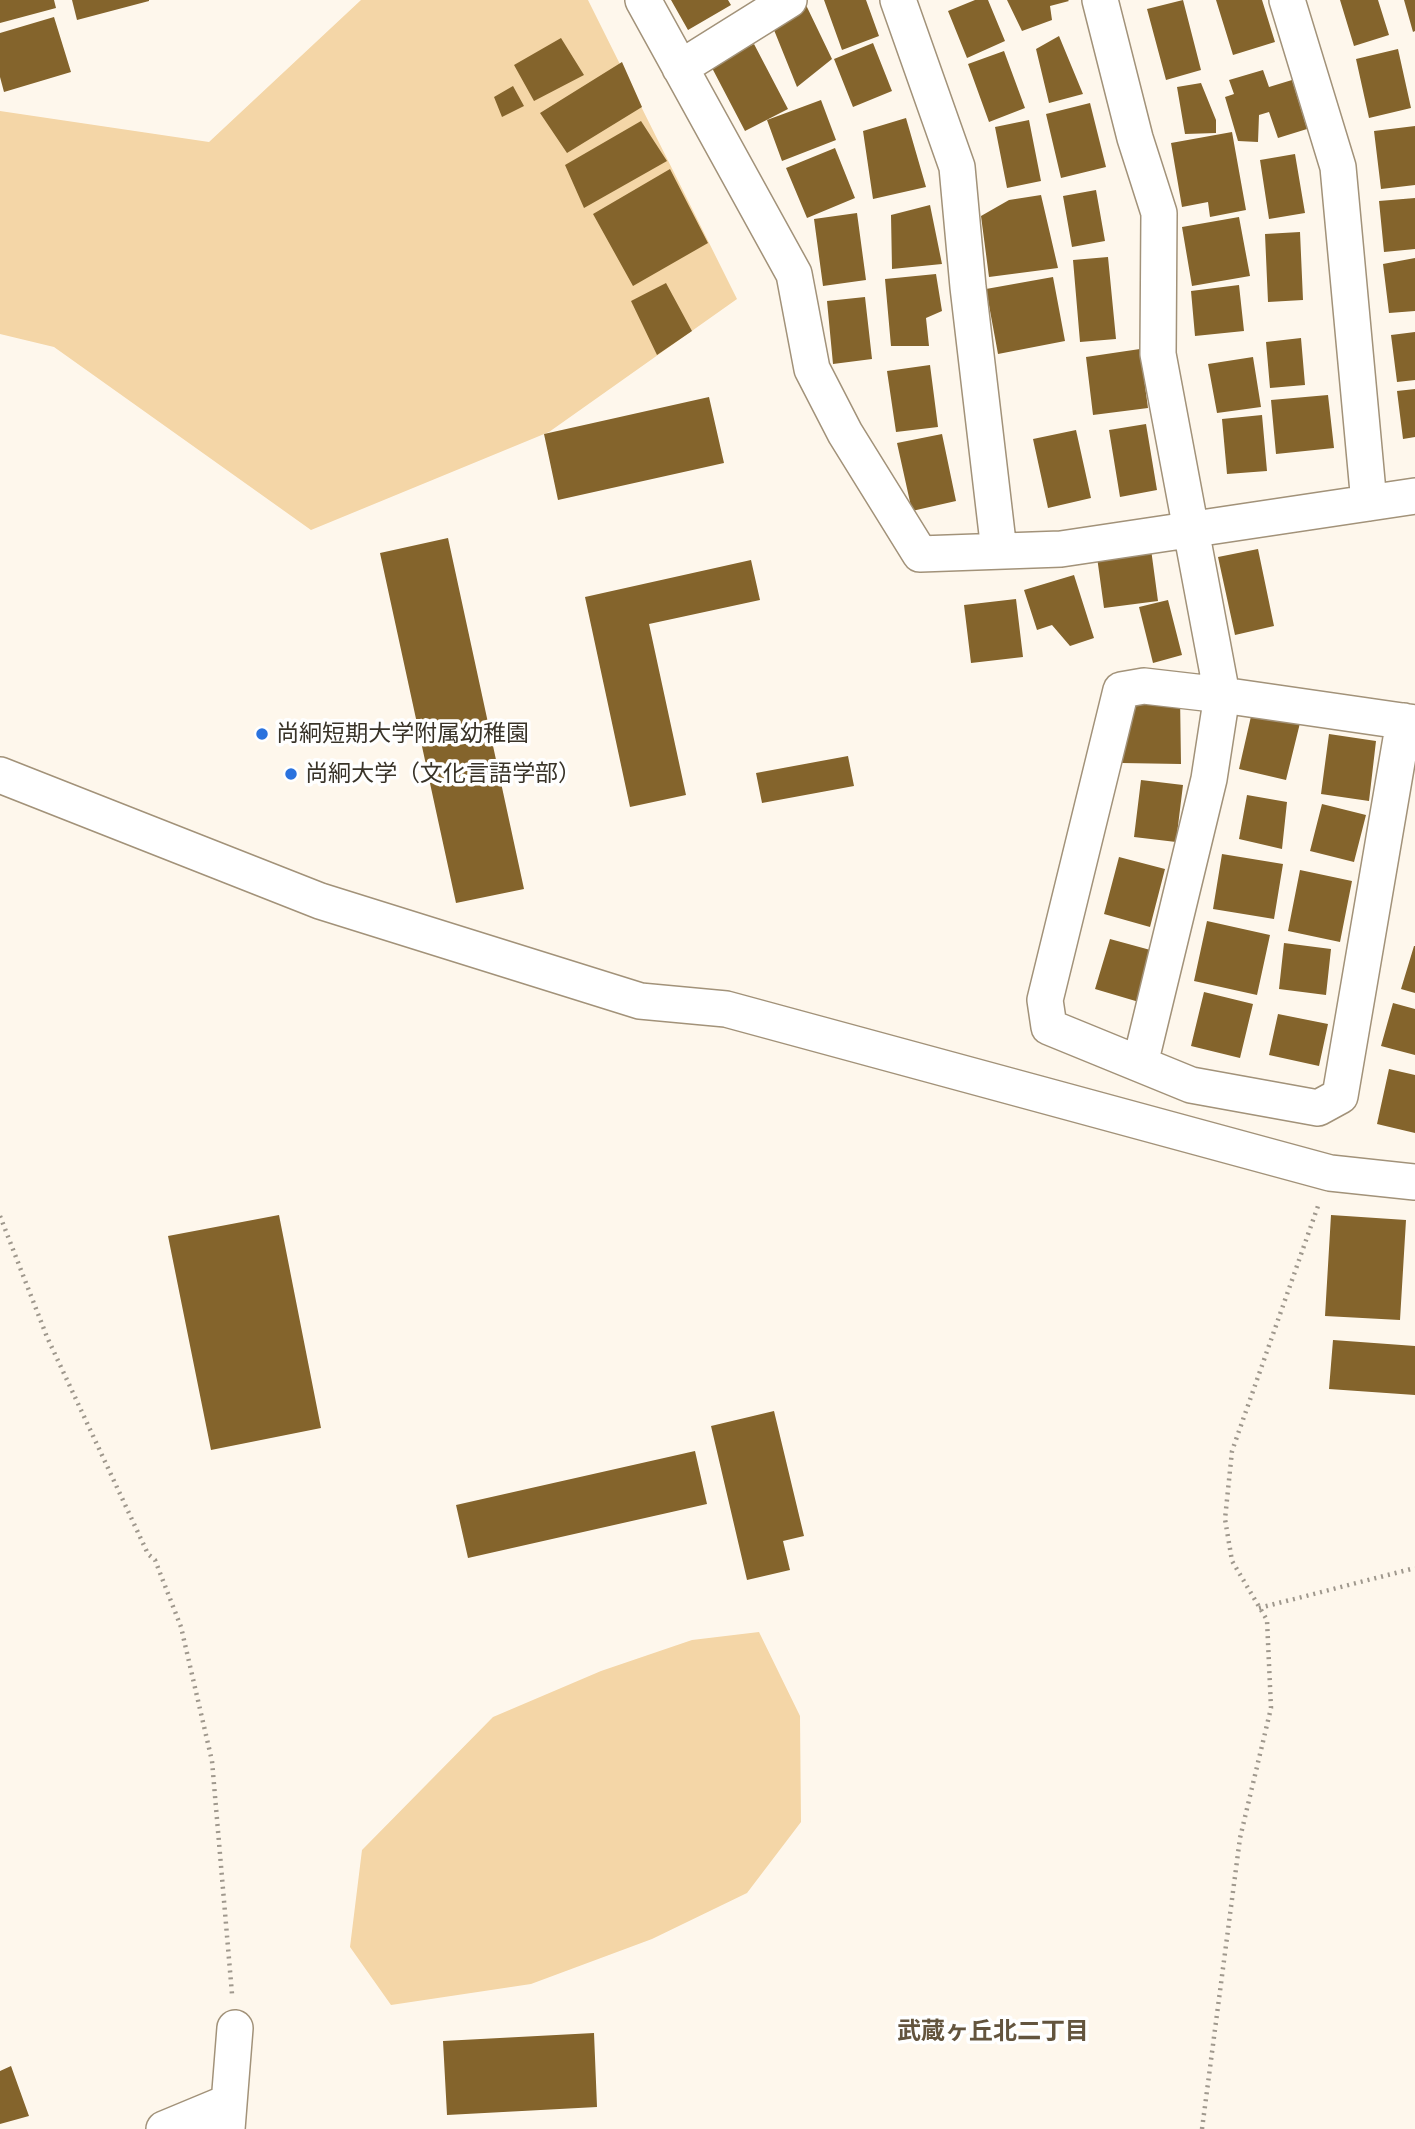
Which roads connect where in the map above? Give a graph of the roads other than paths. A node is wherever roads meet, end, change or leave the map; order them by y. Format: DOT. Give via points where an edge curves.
graph roads {
  1 [pos="643,0"];
  2 [pos="789,0"];
  3 [pos="898,0"];
  4 [pos="1100,0"];
  5 [pos="1287,0"];
  6 [pos="680,68"];
  7 [pos="1415,496"];
  8 [pos="1369,503"];
  9 [pos="1190,530"];
  10 [pos="999,551"];
  11 [pos="1222,695"];
  12 [pos="1410,722"];
  13 [pos="0,775"];
  14 [pos="1140,1064"];
  15 [pos="1415,1182"];
  16 [pos="235,2028"];
  17 [pos="228,2115"];
  18 [pos="164,2129"];
  1 -- 6 [label="street"];
  2 -- 6 [label="street"];
  3 -- 10 [label="street" via="957,167"];
  4 -- 9 [label="street" via="1159,213 1158,354"];
  5 -- 8 [label="street" via="1338,167"];
  6 -- 10 [label="street" via="794,274 812,369 845,433 920,554"];
  7 -- 8 [label="street"];
  8 -- 9 [label="street"];
  9 -- 10 [label="street" via="1061,550"];
  9 -- 11 [label="street"];
  11 -- 12 [label="street"];
  11 -- 14 [label="street" via="1209,779"];
  11 -- 14 [label="street" via="1144,686 1121,690 1045,1000 1049,1027"];
  12 -- 14 [label="street" via="1340,1096 1318,1108 1191,1085"];
  13 -- 15 [label="street" via="320,901 640,1001 726,1009 1330,1173"];
  16 -- 17 [label="street"];
  17 -- 18 [label="street"];
}
